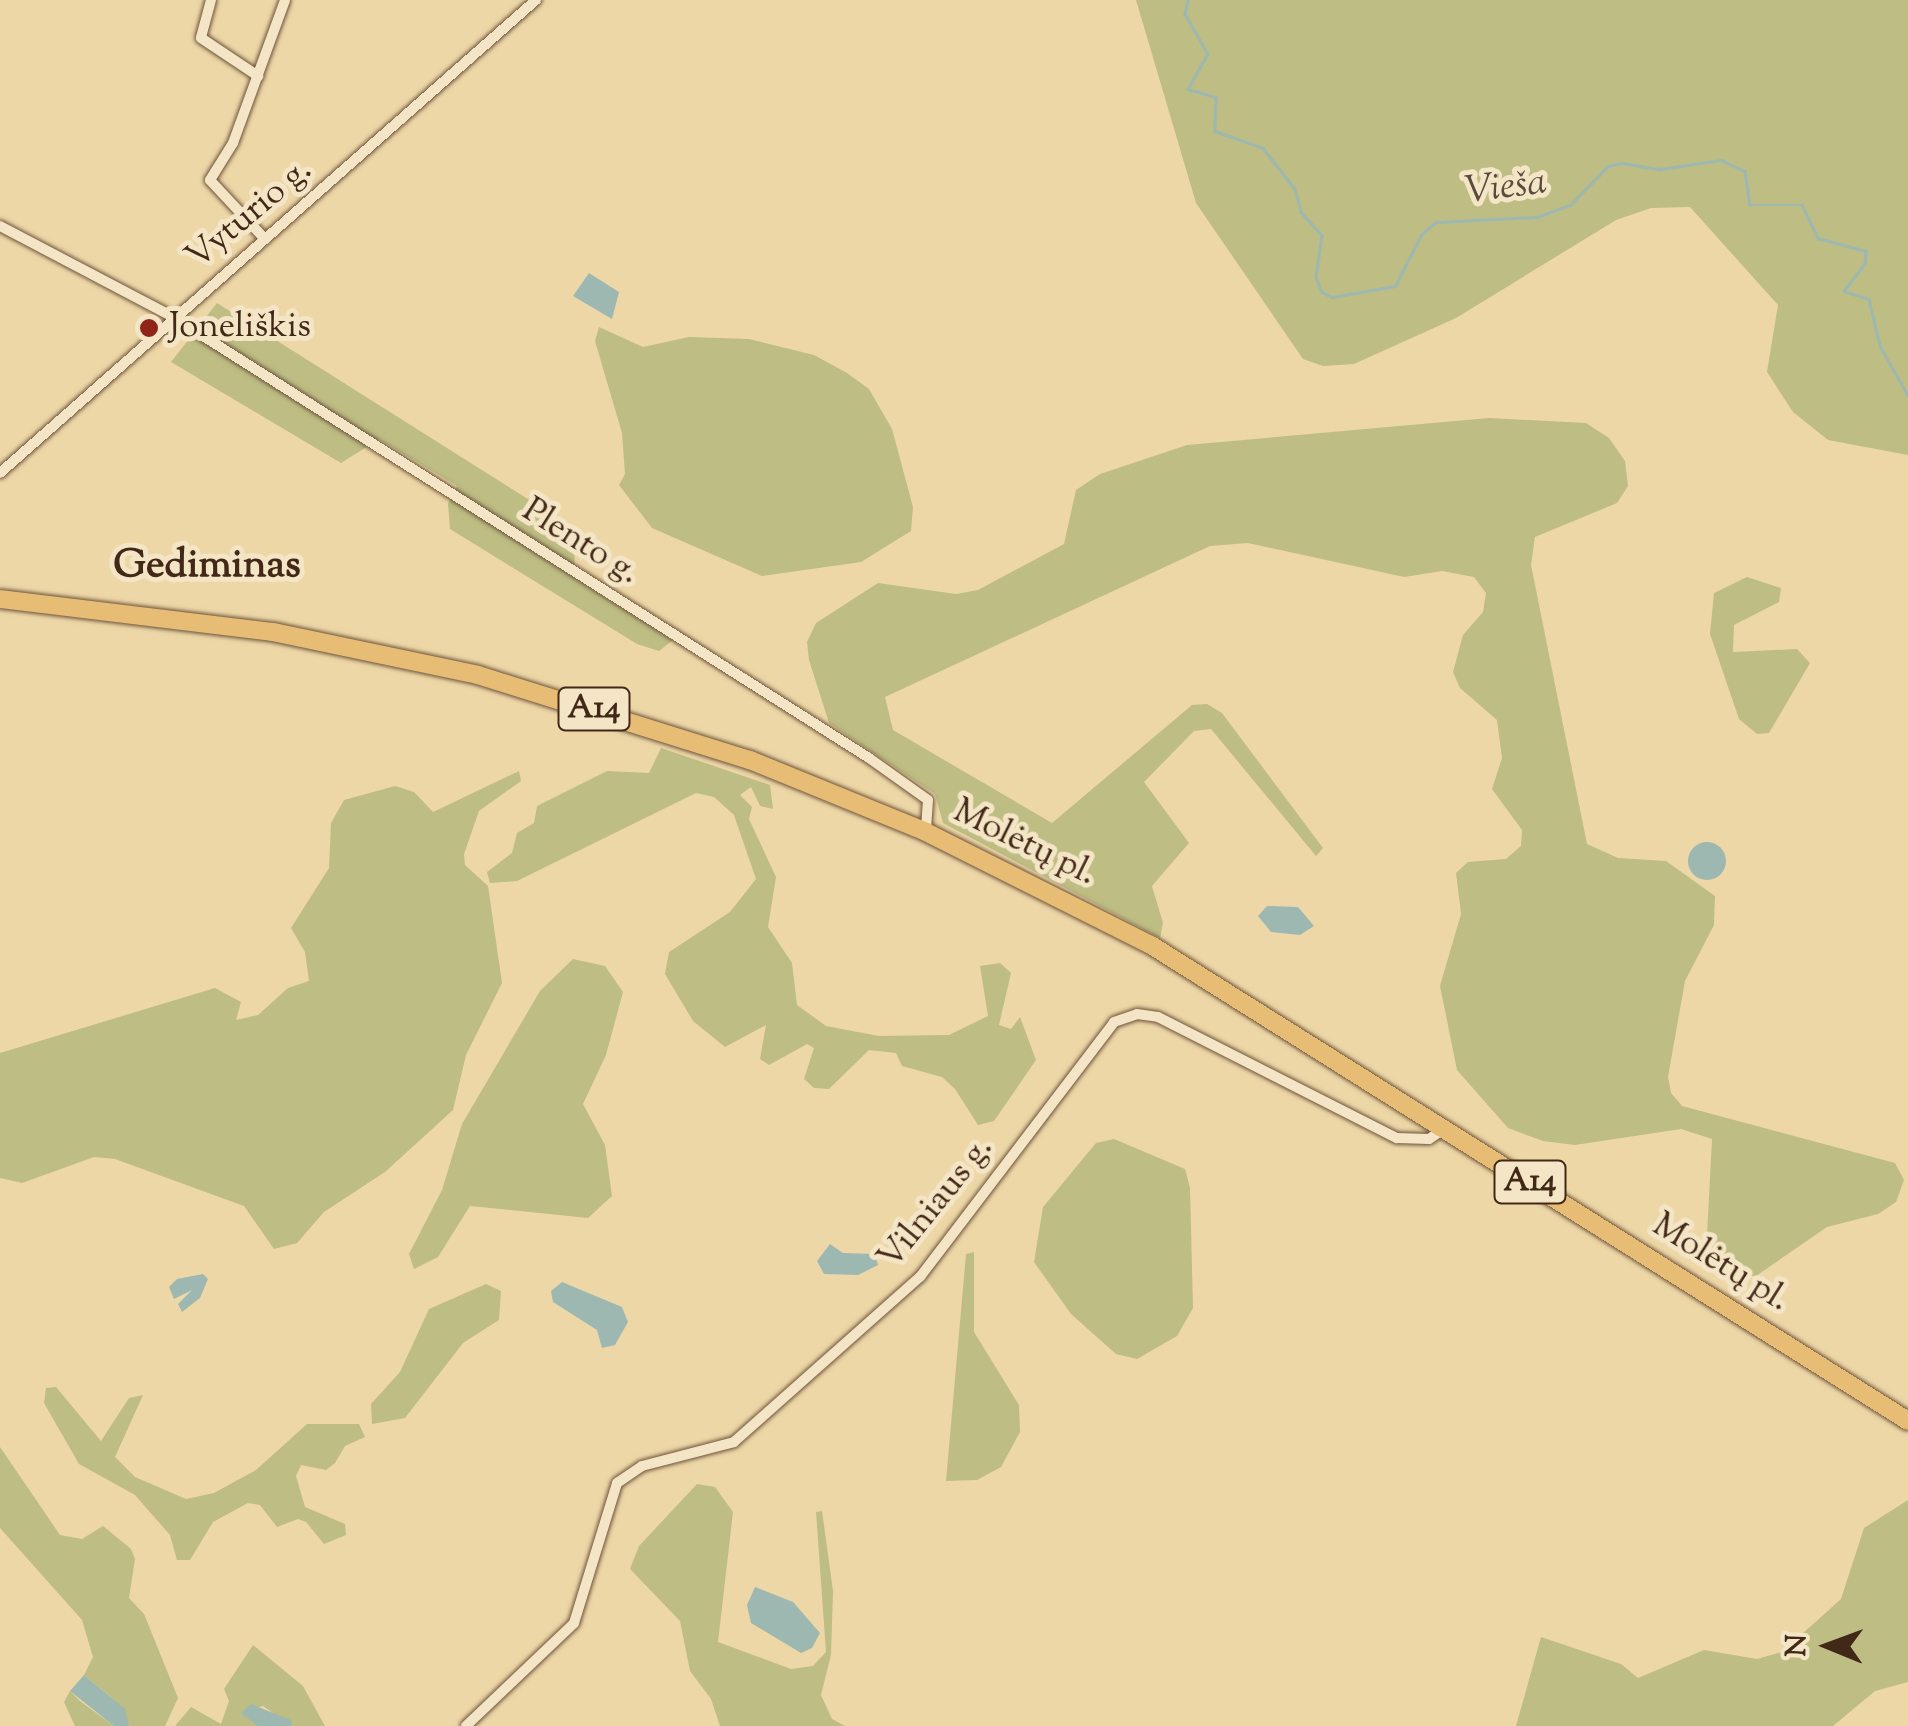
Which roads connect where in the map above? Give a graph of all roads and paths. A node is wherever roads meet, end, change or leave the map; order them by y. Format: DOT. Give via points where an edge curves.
graph roads {
  1 [pos="210,0"];
  2 [pos="286,0"];
  3 [pos="536,0"];
  4 [pos="258,76"];
  5 [pos="0,226"];
  6 [pos="264,238"];
  7 [pos="173,317"];
  8 [pos="0,473"];
  9 [pos="0,599"];
  10 [pos="926,832"];
  11 [pos="1444,1128"];
  12 [pos="1908,1420"];
  13 [pos="466,1726"];
  1 -- 4 [label="street" via="201,38"];
  2 -- 4 [label="street"];
  3 -- 6 [label="street, Vyturio g."];
  4 -- 6 [label="street" via="210,180"];
  5 -- 7 [label="street"];
  6 -- 7 [label="street, Vyturio g."];
  7 -- 8 [label="street, Vyturio g."];
  7 -- 10 [label="street, Plento g." via="869,758 928,800"];
  9 -- 10 [label="highway, Molėtų pl. / A14" via="273,632 478,675 750,760"];
  10 -- 11 [label="highway, Molėtų pl. / A14" via="1151,945"];
  11 -- 12 [label="highway, Molėtų pl. / A14"];
  11 -- 13 [label="street, Vilniaus g." via="1429,1139 1397,1138 1158,1017 1137,1014 1114,1022 920,1277 734,1442 642,1466 616,1482 574,1623"];
}
